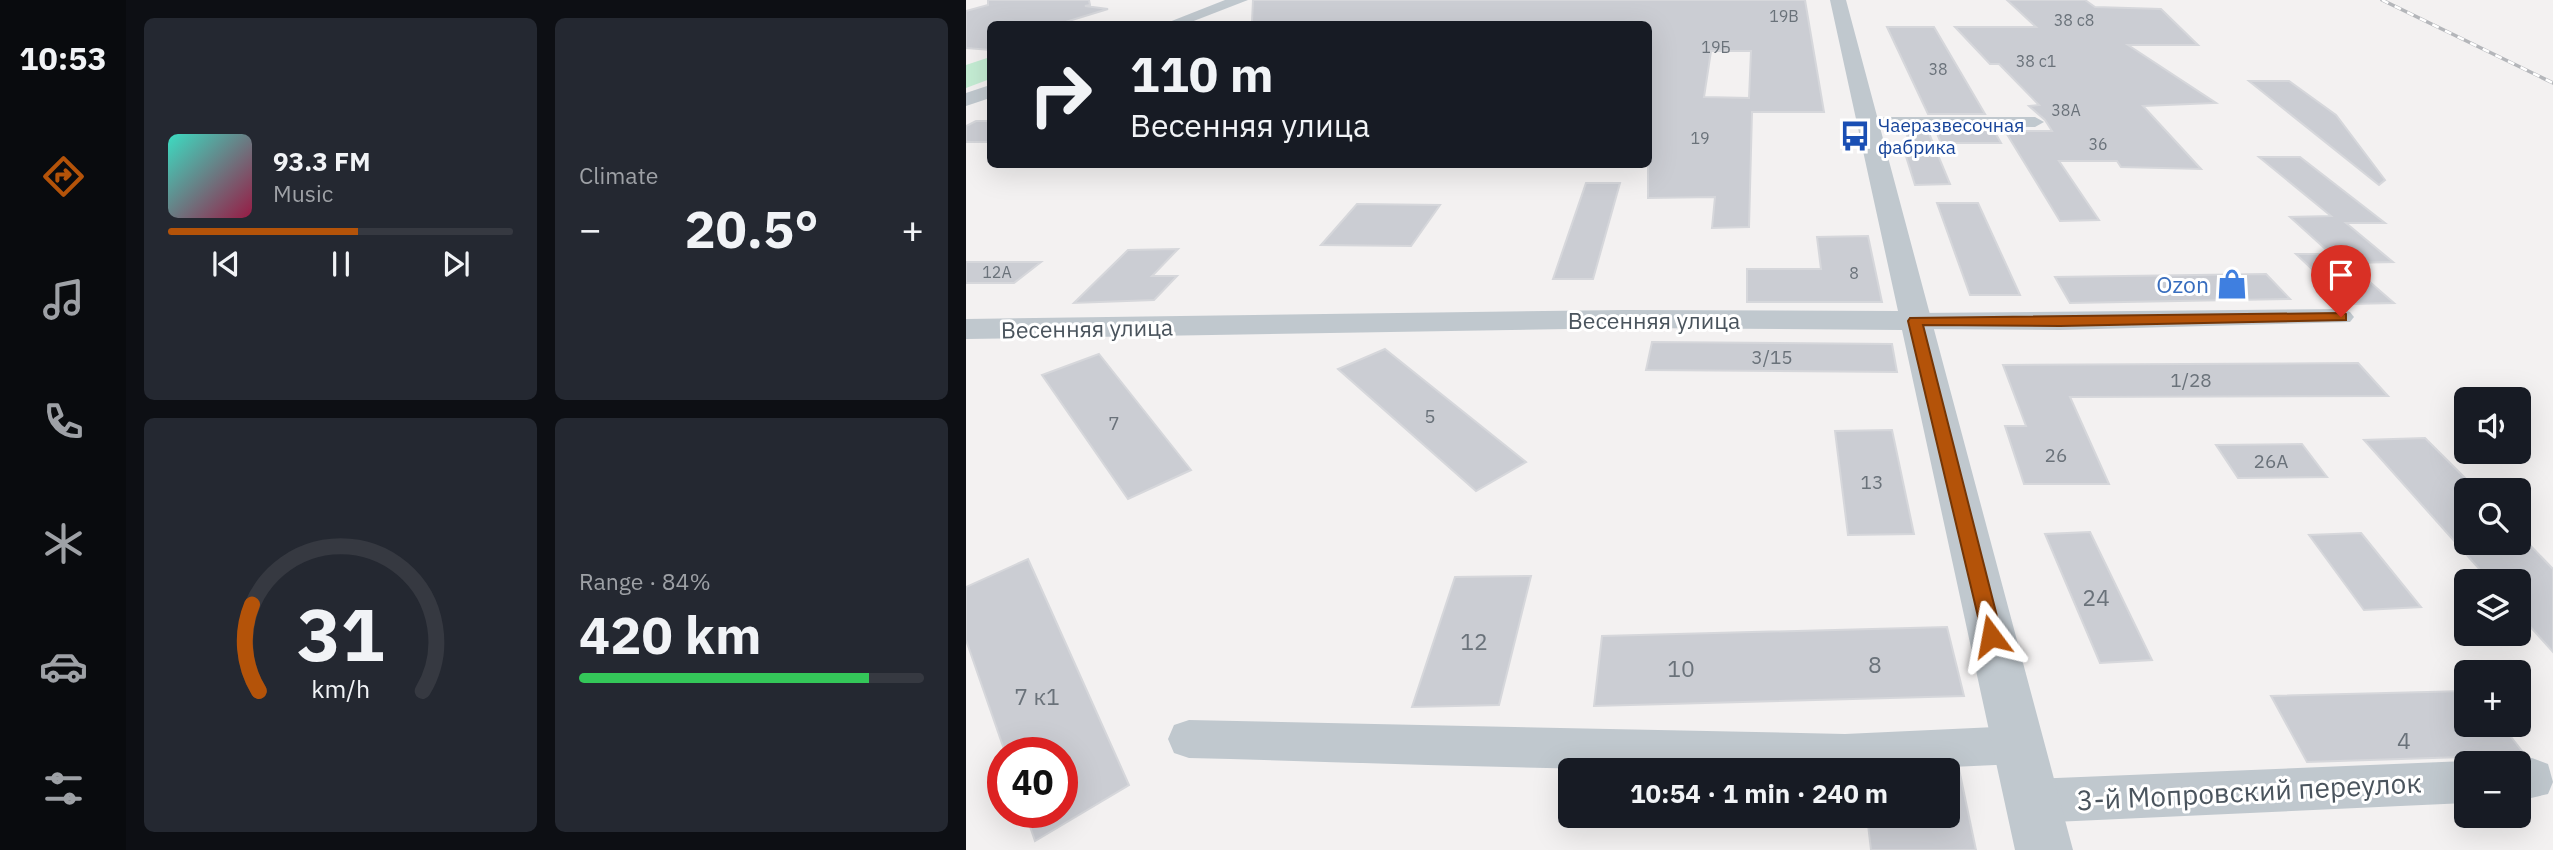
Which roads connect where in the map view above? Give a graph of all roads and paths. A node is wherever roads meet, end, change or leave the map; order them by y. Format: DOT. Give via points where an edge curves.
graph roads {
  1 [pos="1240,0"];
  2 [pos="1838,0"];
  3 [pos="1212,7"];
  4 [pos="1174,21"];
  5 [pos="987,82"];
  6 [pos="966,90"];
  7 [pos="987,92"];
  8 [pos="966,100"];
  9 [pos="1868,122"];
  10 [pos="2035,122"];
  11 [pos="2341,317"];
  12 [pos="1915,321"];
  13 [pos="966,329"];
  14 [pos="1189,738"];
  15 [pos="2017,745"];
  16 [pos="2454,783"];
  17 [pos="2038,825"];
  1 -- 3 [label="street"];
  2 -- 9 [label="street"];
  3 -- 4 [label="street"];
  5 -- 6 [label="street"];
  7 -- 8 [label="street"];
  9 -- 10 [label="street"];
  9 -- 12 [label="street"];
  11 -- 12 [label="street, Весенняя улица"];
  12 -- 13 [label="street, Весенняя улица" via="1624,319"];
  12 -- 15 [label="street"];
  14 -- 15 [label="street" via="1844,754"];
  15 -- 17 [label="street"];
  16 -- 17 [label="street, 3-й Мопровский переулок"];
}
